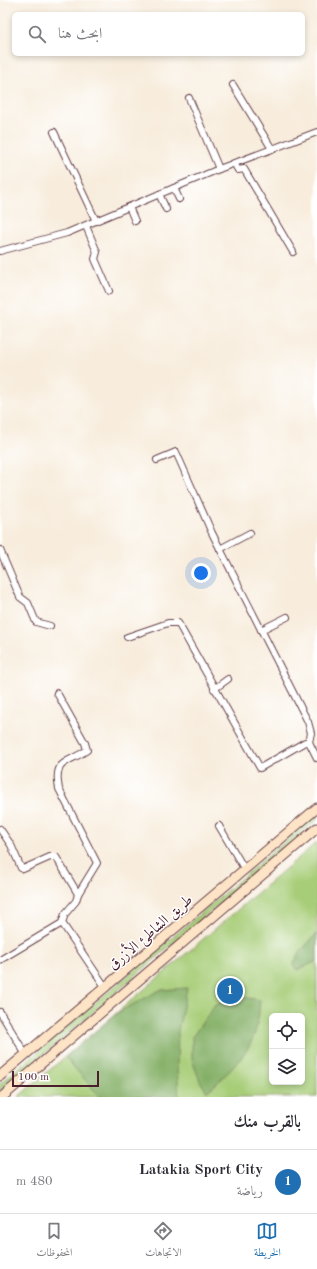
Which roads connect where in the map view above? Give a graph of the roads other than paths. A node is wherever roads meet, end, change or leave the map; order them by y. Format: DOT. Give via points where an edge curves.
graph roads {
  1 [pos="233,85"];
  2 [pos="189,98"];
  3 [pos="54,132"];
  4 [pos="317,132"];
  5 [pos="272,149"];
  6 [pos="234,163"];
  7 [pos="219,169"];
  8 [pos="174,188"];
  9 [pos="159,194"];
  10 [pos="179,199"];
  11 [pos="129,207"];
  12 [pos="166,209"];
  13 [pos="96,221"];
  14 [pos="135,221"];
  15 [pos="86,226"];
  16 [pos="0,251"];
  17 [pos="293,252"];
  18 [pos="109,291"];
  19 [pos="157,460"];
  20 [pos="250,533"];
  21 [pos="220,549"];
  22 [pos="1,553"];
  23 [pos="287,618"];
  24 [pos="50,626"];
  25 [pos="261,630"];
  26 [pos="127,637"];
  27 [pos="228,679"];
  28 [pos="214,689"];
  29 [pos="57,693"];
  30 [pos="309,742"];
  31 [pos="317,758"];
  32 [pos="317,808"];
  33 [pos="219,826"];
  34 [pos="317,828"];
  35 [pos="0,829"];
  36 [pos="245,870"];
  37 [pos="78,894"];
  38 [pos="62,923"];
  39 [pos="0,960"];
  40 [pos="106,988"];
  41 [pos="0,1012"];
  42 [pos="26,1055"];
  43 [pos="0,1076"];
  44 [pos="2,1097"];
  1 -- 5 [label="street"];
  2 -- 7 [label="street"];
  3 -- 13 [label="street"];
  4 -- 5 [label="street"];
  5 -- 6 [label="street"];
  6 -- 7 [label="street"];
  6 -- 17 [label="street" via="238,170 244,169"];
  7 -- 8 [label="street"];
  8 -- 9 [label="street"];
  8 -- 10 [label="street"];
  9 -- 11 [label="street"];
  9 -- 12 [label="street"];
  11 -- 13 [label="street"];
  11 -- 14 [label="street"];
  13 -- 15 [label="street"];
  15 -- 16 [label="street"];
  15 -- 18 [label="street" via="97,252 95,258"];
  19 -- 21 [label="street" via="176,452"];
  20 -- 21 [label="street"];
  21 -- 25 [label="street"];
  22 -- 24 [label="street" via="20,597 28,604 36,622"];
  23 -- 25 [label="street"];
  25 -- 30 [label="street" via="308,722 311,732"];
  26 -- 28 [label="street" via="168,623 178,623"];
  27 -- 28 [label="street"];
  28 -- 30 [label="street" via="260,768 300,744"];
  29 -- 37 [label="street" via="87,750 66,761 59,767 56,776 59,789 98,863"];
  30 -- 31 [label="street"];
  32 -- 36 [label="main road, طريق الشاطئ الأزرق"];
  33 -- 36 [label="street"];
  34 -- 44 [label="main road, طريق الشاطئ الأزرق"];
  35 -- 37 [label="street" via="11,845 21,868 56,857"];
  36 -- 40 [label="main road, طريق الشاطئ الأزرق"];
  37 -- 38 [label="street"];
  38 -- 39 [label="street"];
  38 -- 40 [label="street"];
  40 -- 42 [label="main road, طريق الشاطئ الأزرق"];
  41 -- 42 [label="street"];
  42 -- 43 [label="main road, طريق الشاطئ الأزرق"];
}
